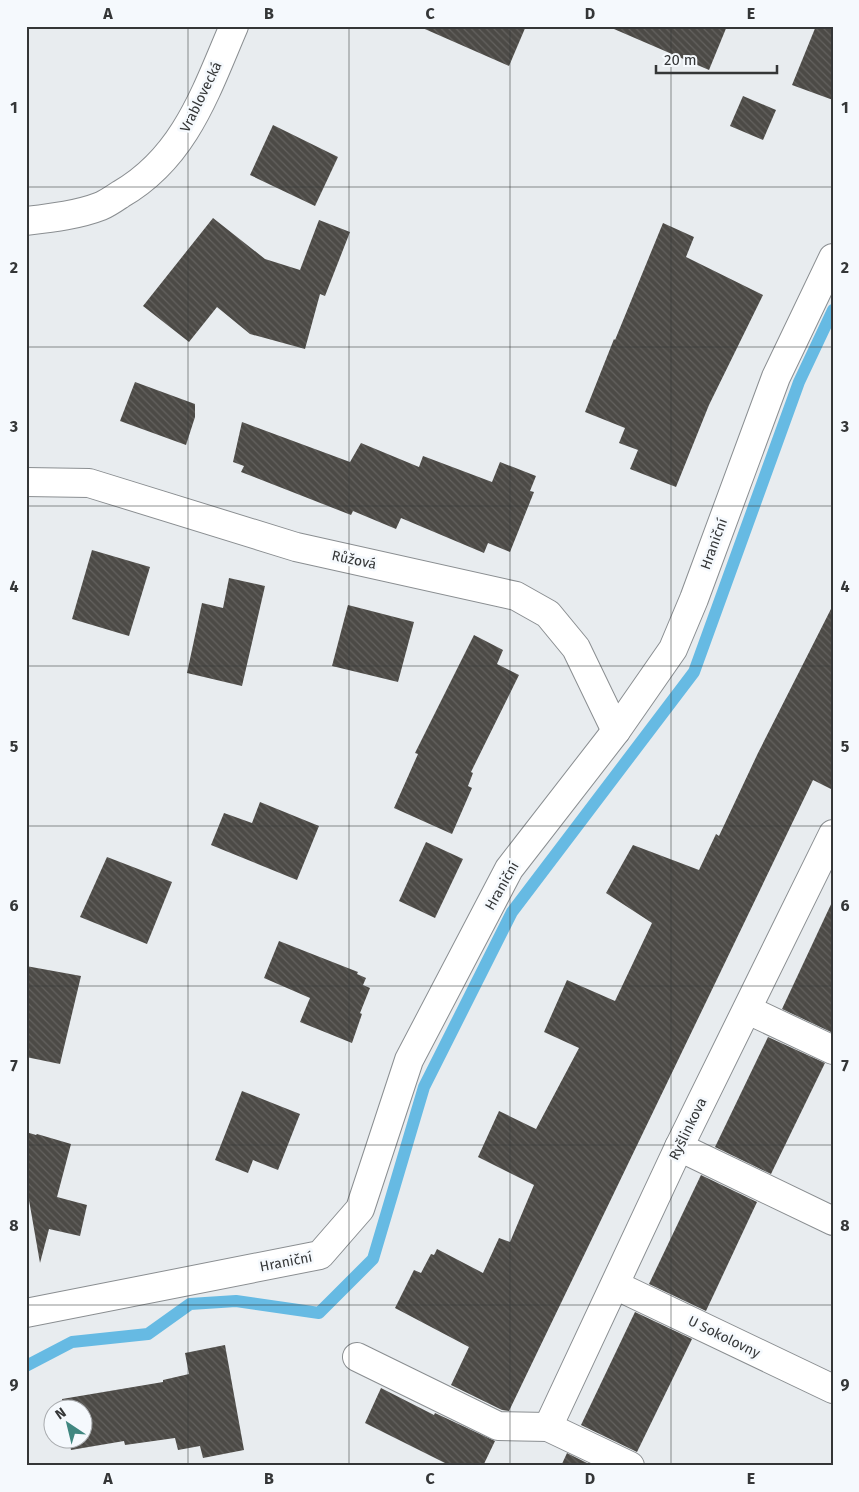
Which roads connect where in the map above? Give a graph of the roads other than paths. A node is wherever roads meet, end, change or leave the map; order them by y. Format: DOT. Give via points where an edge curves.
graph roads {
  1 [pos="234,26"];
  2 [pos="26,221"];
  3 [pos="833,258"];
  4 [pos="26,482"];
  5 [pos="616,730"];
  6 [pos="833,834"];
  7 [pos="826,865"];
  8 [pos="748,1010"];
  9 [pos="833,1050"];
  10 [pos="679,1147"];
  11 [pos="833,1221"];
  12 [pos="615,1285"];
  13 [pos="26,1313"];
  14 [pos="357,1357"];
  15 [pos="833,1389"];
  16 [pos="548,1427"];
  17 [pos="630,1466"];
  1 -- 2 [label="street, Vrablovecká" via="196,112 178,143 158,166 137,185 102,206"];
  3 -- 5 [label="street, Hraniční" via="776,376 673,648"];
  4 -- 5 [label="street, Růžová" via="89,483 296,548 516,596 548,614 576,648"];
  5 -- 13 [label="street, Hraniční" via="509,869 409,1060 360,1209 320,1255"];
  6 -- 7 [label="street, Ryšlinkova"];
  7 -- 8 [label="street, Ryšlinkova"];
  8 -- 9 [label="street"];
  8 -- 10 [label="street, Ryšlinkova"];
  10 -- 11 [label="street"];
  10 -- 12 [label="street, Ryšlinkova"];
  12 -- 15 [label="street, U Sokolovny"];
  12 -- 16 [label="street, Ryšlinkova"];
  14 -- 16 [label="street" via="498,1426"];
  16 -- 17 [label="street"];
}
